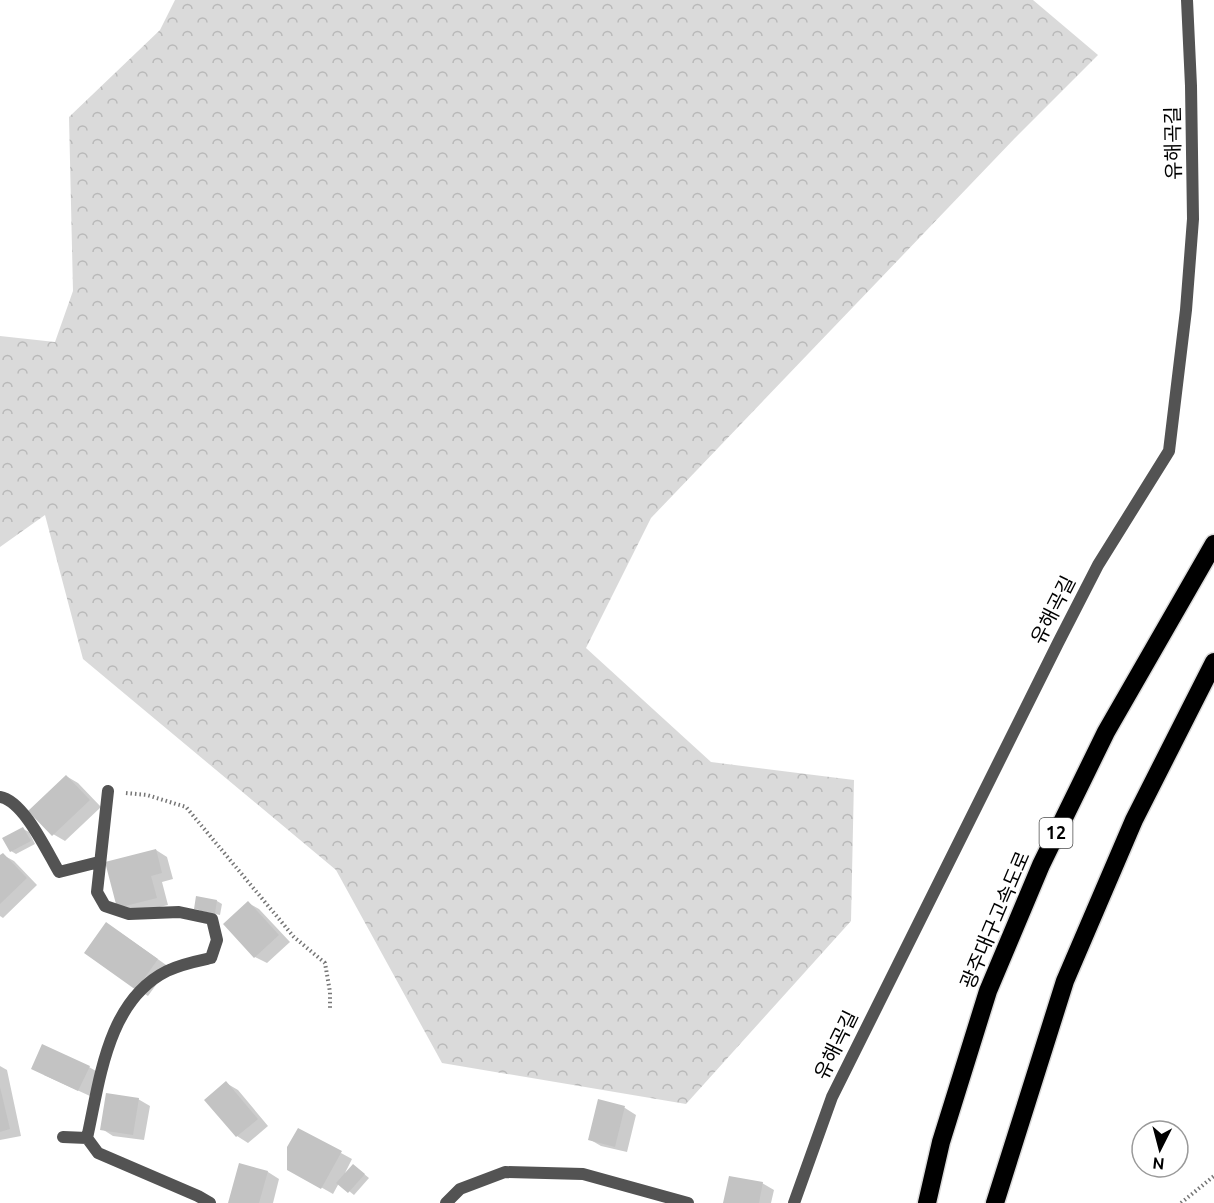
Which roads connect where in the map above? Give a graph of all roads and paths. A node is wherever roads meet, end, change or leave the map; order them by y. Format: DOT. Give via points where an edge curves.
graph roads {
  1 [pos="1187,0"];
  2 [pos="1214,544"];
  3 [pos="1214,663"];
  4 [pos="108,791"];
  5 [pos="0,797"];
  6 [pos="99,862"];
  7 [pos="330,1010"];
  8 [pos="63,1137"];
  9 [pos="87,1138"];
  10 [pos="941,1142"];
  11 [pos="1214,1176"];
  12 [pos="199,1199"];
  13 [pos="210,1203"];
  14 [pos="446,1203"];
  15 [pos="688,1203"];
  16 [pos="794,1203"];
  17 [pos="914,1203"];
  18 [pos="926,1203"];
  19 [pos="997,1203"];
  20 [pos="1181,1203"];
  1 -- 16 [label="street, 유해곡길" via="1192,219 1186,310 1169,451 1098,565 1058,643 832,1097"];
  2 -- 10 [label="highway, 광주대구고속도로 / 12" via="1106,732 1041,865 988,991"];
  3 -- 19 [label="highway" via="1134,820 1065,981"];
  4 -- 6 [label="street"];
  4 -- 7 [label="path" via="147,795 186,807 294,937 325,963"];
  5 -- 6 [label="street" via="23,813 59,872"];
  6 -- 9 [label="street" via="97,892 105,906 129,914 179,912 212,919 217,940 211,958 166,971 122,1014 103,1061"];
  8 -- 9 [label="street"];
  9 -- 12 [label="street" via="98,1153"];
  10 -- 17 [label="highway"];
  10 -- 18 [label="highway, 광주대구고속도로 / 12"];
  11 -- 20 [label="path"];
  12 -- 13 [label="street"];
  14 -- 15 [label="street" via="460,1189 505,1172 583,1174"];
}
